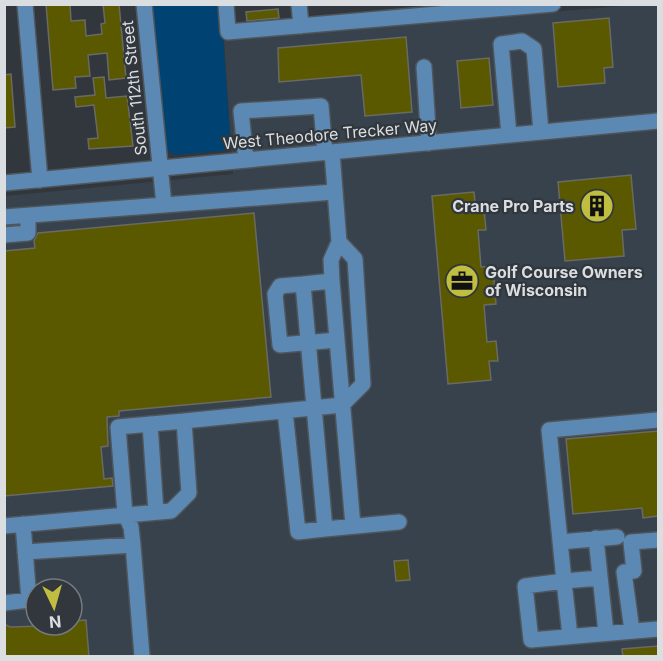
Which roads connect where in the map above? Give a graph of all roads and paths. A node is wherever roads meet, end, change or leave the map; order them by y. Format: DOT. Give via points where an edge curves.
graph roads {
  1 [pos="25,4"];
  2 [pos="144,4"];
  3 [pos="226,4"];
  4 [pos="299,4"];
  5 [pos="553,4"];
  6 [pos="532,5"];
  7 [pos="460,8"];
  8 [pos="381,12"];
  9 [pos="301,26"];
  10 [pos="424,67"];
  11 [pos="658,121"];
  12 [pos="541,132"];
  13 [pos="509,135"];
  14 [pos="429,143"];
  15 [pos="328,152"];
  16 [pos="246,160"];
  17 [pos="160,168"];
  18 [pos="40,180"];
  19 [pos="4,183"];
  20 [pos="333,192"];
  21 [pos="164,206"];
  22 [pos="28,216"];
  23 [pos="4,217"];
  24 [pos="4,235"];
  25 [pos="339,243"];
  26 [pos="332,281"];
  27 [pos="303,284"];
  28 [pos="337,340"];
  29 [pos="308,342"];
  30 [pos="342,405"];
  31 [pos="314,408"];
  32 [pos="285,411"];
  33 [pos="658,420"];
  34 [pos="184,421"];
  35 [pos="150,424"];
  36 [pos="156,512"];
  37 [pos="125,514"];
  38 [pos="399,522"];
  39 [pos="23,524"];
  40 [pos="4,526"];
  41 [pos="353,526"];
  42 [pos="325,529"];
  43 [pos="617,537"];
  44 [pos="596,538"];
  45 [pos="658,540"];
  46 [pos="560,542"];
  47 [pos="133,545"];
  48 [pos="25,552"];
  49 [pos="600,578"];
  50 [pos="564,581"];
  51 [pos="4,603"];
  52 [pos="658,629"];
  53 [pos="632,631"];
  54 [pos="606,633"];
  55 [pos="570,636"];
  56 [pos="142,657"];
  1 -- 18 [label="street"];
  2 -- 17 [label="street, South 112th Street"];
  3 -- 9 [label="street" via="228,32"];
  4 -- 9 [label="street"];
  5 -- 6 [label="street"];
  6 -- 7 [label="street"];
  7 -- 8 [label="street"];
  8 -- 9 [label="street"];
  10 -- 14 [label="street"];
  11 -- 12 [label="street, West Theodore Trecker Way"];
  12 -- 13 [label="street, West Theodore Trecker Way"];
  12 -- 13 [label="street" via="534,49 522,41 501,44"];
  13 -- 14 [label="street, West Theodore Trecker Way"];
  14 -- 15 [label="street, West Theodore Trecker Way"];
  15 -- 16 [label="street, West Theodore Trecker Way"];
  15 -- 16 [label="street" via="321,106 241,111"];
  15 -- 20 [label="street"];
  16 -- 17 [label="street, West Theodore Trecker Way"];
  17 -- 18 [label="street, West Theodore Trecker Way"];
  17 -- 21 [label="street, South 112th Street"];
  18 -- 19 [label="street, West Theodore Trecker Way"];
  20 -- 21 [label="street"];
  20 -- 25 [label="street"];
  21 -- 22 [label="street"];
  22 -- 23 [label="street"];
  22 -- 24 [label="street" via="28,233"];
  25 -- 26 [label="street" via="331,261"];
  25 -- 30 [label="street" via="355,259 363,384"];
  26 -- 27 [label="street"];
  26 -- 28 [label="street"];
  27 -- 29 [label="street"];
  27 -- 29 [label="street" via="280,286 275,294 280,345"];
  28 -- 29 [label="street"];
  28 -- 30 [label="street"];
  29 -- 31 [label="street"];
  30 -- 31 [label="street"];
  30 -- 41 [label="street"];
  31 -- 32 [label="street"];
  31 -- 42 [label="street"];
  32 -- 34 [label="street"];
  32 -- 42 [label="street" via="298,532"];
  33 -- 46 [label="street" via="549,430"];
  34 -- 35 [label="street"];
  34 -- 36 [label="street" via="189,493 171,511"];
  35 -- 36 [label="street"];
  35 -- 37 [label="street" via="118,427"];
  36 -- 37 [label="street"];
  37 -- 39 [label="street"];
  37 -- 47 [label="street"];
  38 -- 41 [label="street"];
  39 -- 40 [label="street"];
  39 -- 48 [label="street"];
  41 -- 42 [label="street"];
  43 -- 44 [label="street"];
  44 -- 46 [label="street"];
  44 -- 49 [label="street"];
  45 -- 53 [label="street" via="631,542 634,571 624,572"];
  46 -- 50 [label="street"];
  47 -- 48 [label="street"];
  47 -- 56 [label="street"];
  48 -- 51 [label="street" via="29,600"];
  49 -- 50 [label="street"];
  49 -- 54 [label="street"];
  50 -- 55 [label="street"];
  50 -- 55 [label="street" via="525,586 531,640"];
  52 -- 53 [label="street"];
  53 -- 54 [label="street"];
  54 -- 55 [label="street"];
}
